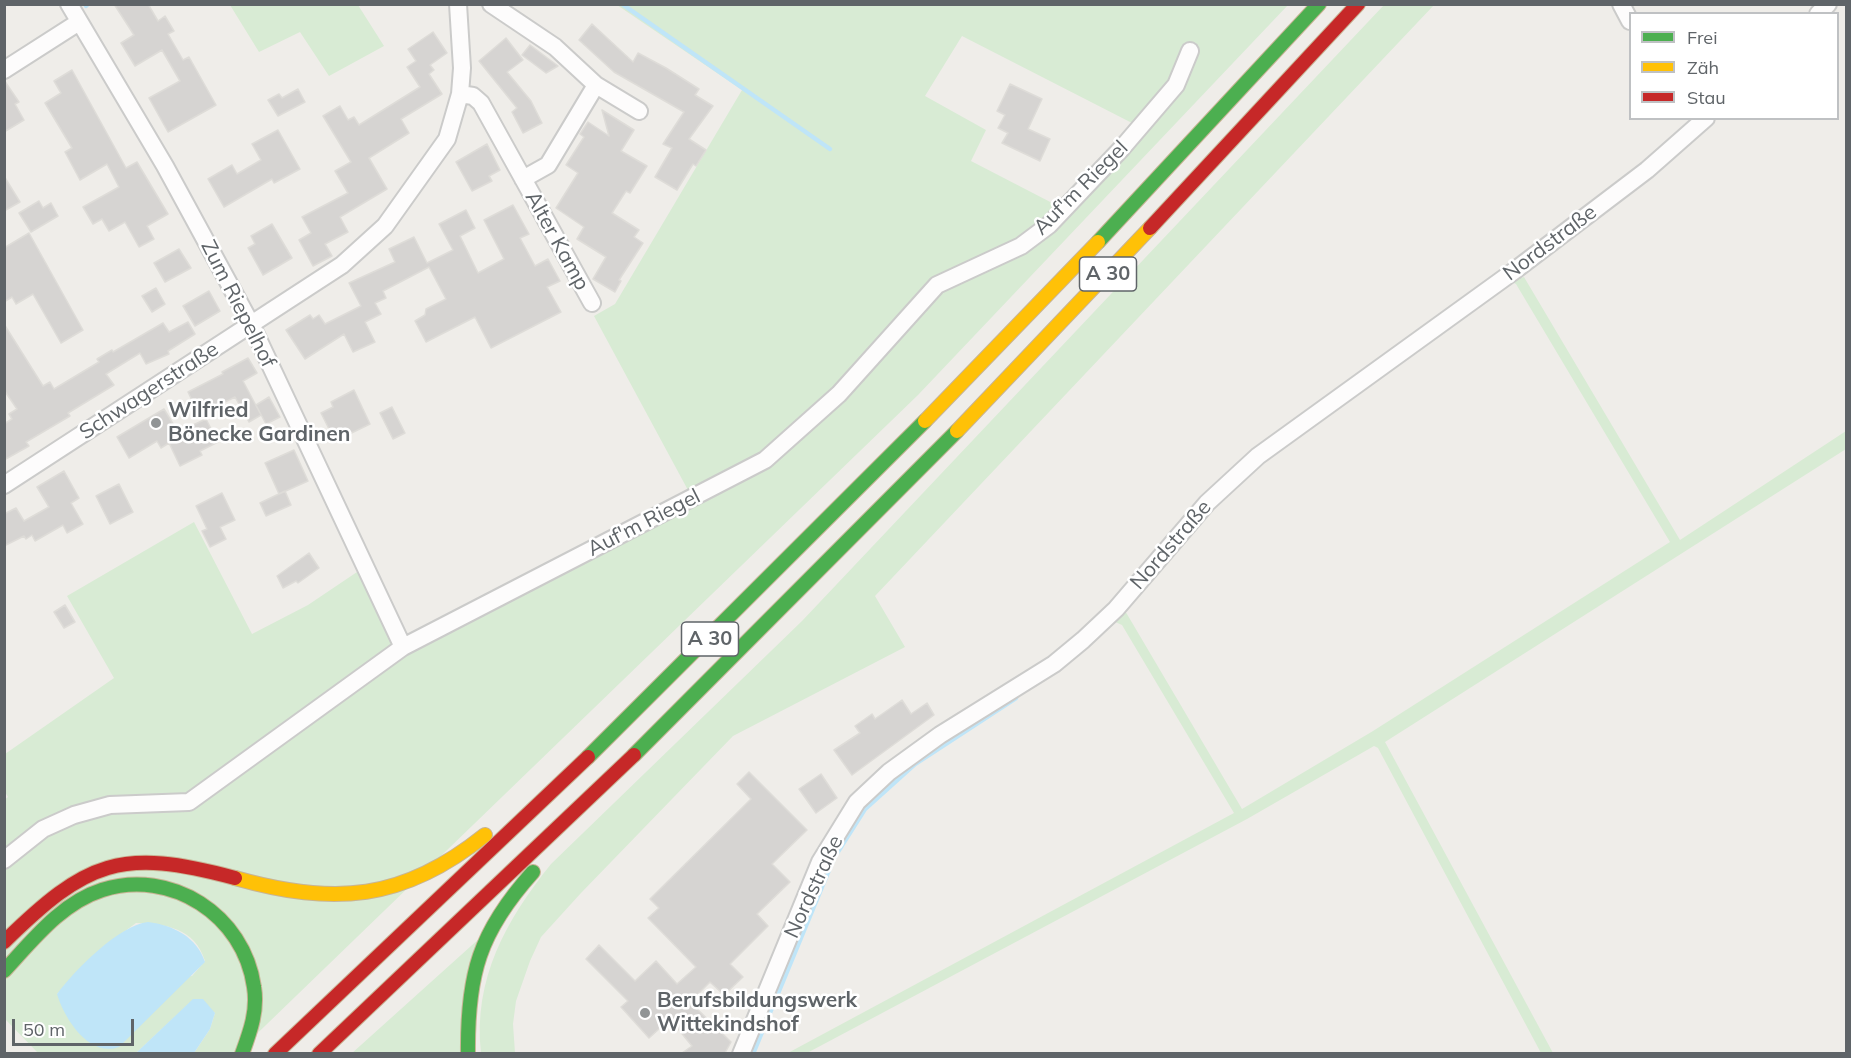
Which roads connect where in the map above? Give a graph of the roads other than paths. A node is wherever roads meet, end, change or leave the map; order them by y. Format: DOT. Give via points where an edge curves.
graph roads {
  1 [pos="69,4"];
  2 [pos="458,4"];
  3 [pos="491,4"];
  4 [pos="1319,4"];
  5 [pos="1358,4"];
  6 [pos="1621,4"];
  7 [pos="1629,19"];
  8 [pos="79,22"];
  9 [pos="1190,51"];
  10 [pos="4,70"];
  11 [pos="596,85"];
  12 [pos="460,94"];
  13 [pos="639,111"];
  14 [pos="1696,122"];
  15 [pos="523,179"];
  16 [pos="592,303"];
  17 [pos="251,324"];
  18 [pos="4,485"];
  19 [pos="403,647"];
  20 [pos="546,799"];
  21 [pos="557,830"];
  22 [pos="4,860"];
  23 [pos="4,942"];
  24 [pos="4,971"];
  25 [pos="242,1053"];
  26 [pos="275,1053"];
  27 [pos="319,1053"];
  28 [pos="468,1053"];
  29 [pos="741,1053"];
  1 -- 8 [label="street, Zum Riepelhof"];
  2 -- 12 [label="street, Schwagerstraße"];
  3 -- 11 [label="street" via="555,47"];
  4 -- 20 [label="highway, A 30" via="1022,321 701,648"];
  5 -- 21 [label="highway, A 30" via="1058,327 689,702"];
  6 -- 7 [label="street"];
  8 -- 10 [label="street"];
  8 -- 17 [label="street, Zum Riepelhof" via="165,166"];
  9 -- 19 [label="street, Auf'm Riegel" via="1176,85 1049,225 1021,246 937,285 840,394 765,460"];
  11 -- 13 [label="street"];
  11 -- 15 [label="street, Alter Kamp" via="548,165"];
  12 -- 15 [label="street, Alter Kamp" via="473,96 481,103"];
  12 -- 17 [label="street, Schwagerstraße" via="447,139 385,226 342,265"];
  14 -- 29 [label="street, Nordstraße" via="1647,170 1258,456 1207,502 1116,609 1054,664 940,735 889,772 857,802 820,862"];
  15 -- 16 [label="street, Alter Kamp"];
  17 -- 18 [label="street, Schwagerstraße"];
  17 -- 19 [label="street, Zum Riepelhof"];
  19 -- 22 [label="street, Auf'm Riegel" via="189,802 110,805 74,815 43,829"];
  20 -- 23 [label="highway" via="499,823 448,862 397,886 368,894 327,898 272,889 165,862 120,864 92,872 49,898"];
  20 -- 26 [label="highway, A 30"];
  21 -- 27 [label="highway, A 30"];
  21 -- 28 [label="highway" via="548,857 506,908 473,976"];
  24 -- 25 [label="highway" via="59,914 103,889 131,883 157,884 191,895 226,921 251,971 254,1020"];
}
